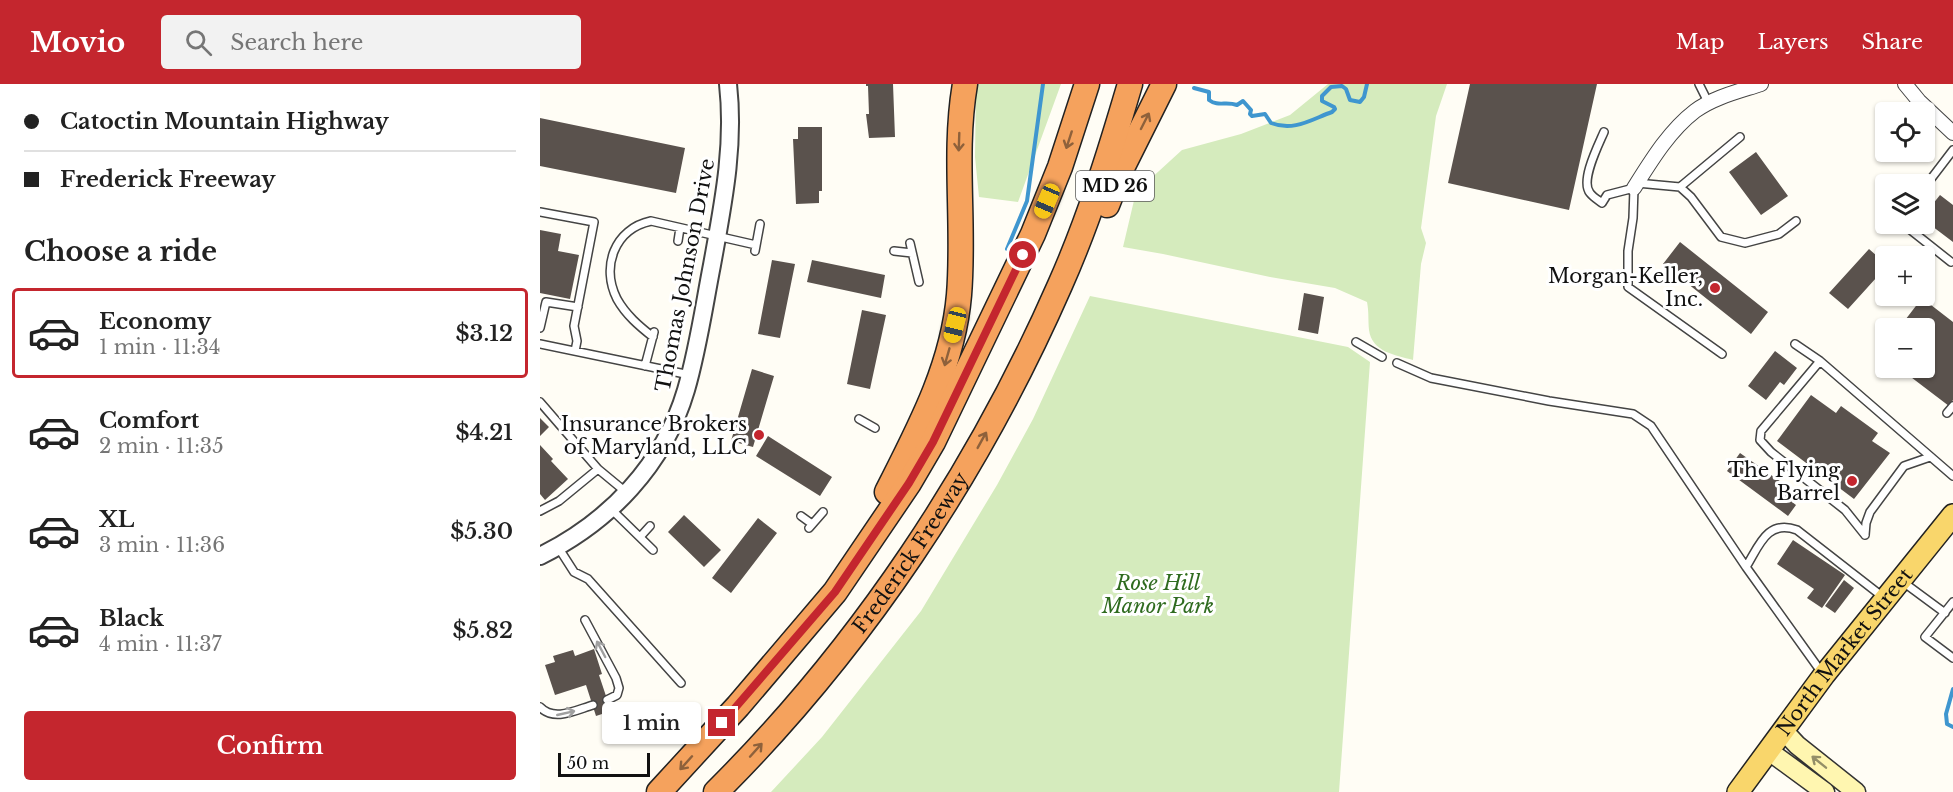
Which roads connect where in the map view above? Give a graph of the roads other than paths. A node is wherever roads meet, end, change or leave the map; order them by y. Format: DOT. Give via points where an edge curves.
graph roads {
  1 [pos="728,84"];
  2 [pos="965,84"];
  3 [pos="1087,84"];
  4 [pos="1130,84"];
  5 [pos="1164,84"];
  6 [pos="1699,84"];
  7 [pos="1761,84"];
  8 [pos="1905,84"];
  9 [pos="1709,104"];
  10 [pos="1604,132"];
  11 [pos="1953,133"];
  12 [pos="1740,137"];
  13 [pos="1953,150"];
  14 [pos="1935,174"];
  15 [pos="1636,186"];
  16 [pos="1680,187"];
  17 [pos="540,212"];
  18 [pos="1796,221"];
  19 [pos="760,224"];
  20 [pos="680,228"];
  21 [pos="1916,234"];
  22 [pos="717,236"];
  23 [pos="678,241"];
  24 [pos="910,243"];
  25 [pos="894,251"];
  26 [pos="912,253"];
  27 [pos="1951,262"];
  28 [pos="919,282"];
  29 [pos="1061,284"];
  30 [pos="578,307"];
  31 [pos="540,328"];
  32 [pos="1356,342"];
  33 [pos="540,344"];
  34 [pos="1795,344"];
  35 [pos="575,351"];
  36 [pos="1722,354"];
  37 [pos="1382,357"];
  38 [pos="1820,361"];
  39 [pos="1397,363"];
  40 [pos="645,366"];
  41 [pos="690,375"];
  42 [pos="540,402"];
  43 [pos="859,419"];
  44 [pos="875,428"];
  45 [pos="1930,457"];
  46 [pos="598,469"];
  47 [pos="1953,476"];
  48 [pos="627,493"];
  49 [pos="612,509"];
  50 [pos="540,511"];
  51 [pos="823,512"];
  52 [pos="1953,514"];
  53 [pos="801,516"];
  54 [pos="650,526"];
  55 [pos="640,537"];
  56 [pos="558,547"];
  57 [pos="654,550"];
  58 [pos="540,556"];
  59 [pos="1746,567"];
  60 [pos="1900,581"];
  61 [pos="835,592"];
  62 [pos="1886,599"];
  63 [pos="1953,602"];
  64 [pos="1945,613"];
  65 [pos="585,620"];
  66 [pos="1953,658"];
  67 [pos="1824,675"];
  68 [pos="681,683"];
  69 [pos="607,700"];
  70 [pos="593,705"];
  71 [pos="540,707"];
  72 [pos="1784,731"];
  73 [pos="1769,751"];
  74 [pos="659,792"];
  75 [pos="716,792"];
  76 [pos="1738,792"];
  77 [pos="1825,792"];
  78 [pos="1856,792"];
  1 -- 22 [label="street, Thomas Johnson Drive" via="730,153"];
  2 -- 61 [label="highway, one-way" via="958,148 960,277 948,355 927,413"];
  3 -- 61 [label="highway, one-way" via="1033,234 933,442"];
  4 -- 29 [label="highway"];
  29 -- 5 [label="highway, MD 26, one-way" via="1095,233"];
  6 -- 9 [label="lane"];
  7 -- 9 [label="street"];
  8 -- 11 [label="street"];
  9 -- 15 [label="street" via="1696,110 1662,145"];
  10 -- 15 [label="lane" via="1589,169 1589,192 1602,203 1607,195"];
  12 -- 16 [label="lane"];
  13 -- 14 [label="lane"];
  15 -- 16 [label="lane"];
  15 -- 36 [label="lane" via="1628,286"];
  16 -- 18 [label="lane" via="1721,237 1745,243 1779,234"];
  17 -- 30 [label="lane" via="594,222"];
  19 -- 22 [label="lane" via="755,248"];
  20 -- 22 [label="lane"];
  20 -- 23 [label="lane"];
  20 -- 40 [label="lane" via="651,221 640,223 616,243 613,254 610,278 615,294 626,313 653,335"];
  21 -- 27 [label="lane"];
  22 -- 41 [label="street, Thomas Johnson Drive"];
  24 -- 26 [label="lane"];
  25 -- 26 [label="lane"];
  26 -- 28 [label="lane"];
  75 -- 29 [label="highway, Frederick Freeway, one-way" via="820,677 893,581 972,459 1010,391"];
  30 -- 31 [label="lane" via="546,303"];
  30 -- 35 [label="lane"];
  32 -- 37 [label="lane"];
  33 -- 35 [label="lane"];
  34 -- 38 [label="lane"];
  35 -- 40 [label="lane"];
  38 -- 45 [label="lane"];
  38 -- 45 [label="lane" via="1761,431 1760,440 1845,510 1865,536 1870,512 1904,466"];
  39 -- 59 [label="lane" via="1431,378 1633,414 1651,426"];
  40 -- 41 [label="lane"];
  41 -- 48 [label="street, Thomas Johnson Drive" via="680,409 662,446"];
  42 -- 46 [label="lane"];
  43 -- 44 [label="lane"];
  45 -- 47 [label="lane"];
  46 -- 48 [label="lane"];
  46 -- 50 [label="lane" via="559,501"];
  48 -- 49 [label="street, Thomas Johnson Drive"];
  49 -- 55 [label="lane"];
  49 -- 56 [label="street, Thomas Johnson Drive"];
  51 -- 53 [label="lane" via="811,526"];
  52 -- 60 [label="main road, North Market Street"];
  54 -- 55 [label="lane"];
  55 -- 57 [label="lane"];
  56 -- 58 [label="street, Thomas Johnson Drive"];
  56 -- 68 [label="lane" via="574,572 588,579"];
  59 -- 62 [label="lane" via="1764,537 1778,527 1790,527"];
  59 -- 67 [label="lane"];
  60 -- 62 [label="main road, North Market Street"];
  60 -- 64 [label="lane"];
  61 -- 74 [label="highway, Frederick Freeway, one-way"];
  62 -- 67 [label="main road, North Market Street"];
  63 -- 64 [label="lane"];
  64 -- 66 [label="lane" via="1926,637"];
  69 -- 65 [label="lane, one-way" via="617,695 619,688"];
  67 -- 72 [label="main road, North Market Street"];
  71 -- 70 [label="lane, one-way" via="559,716"];
  72 -- 73 [label="main road, North Market Street"];
  78 -- 72 [label="main road, one-way"];
  73 -- 76 [label="main road, North Market Street"];
  73 -- 77 [label="main road"];
}
